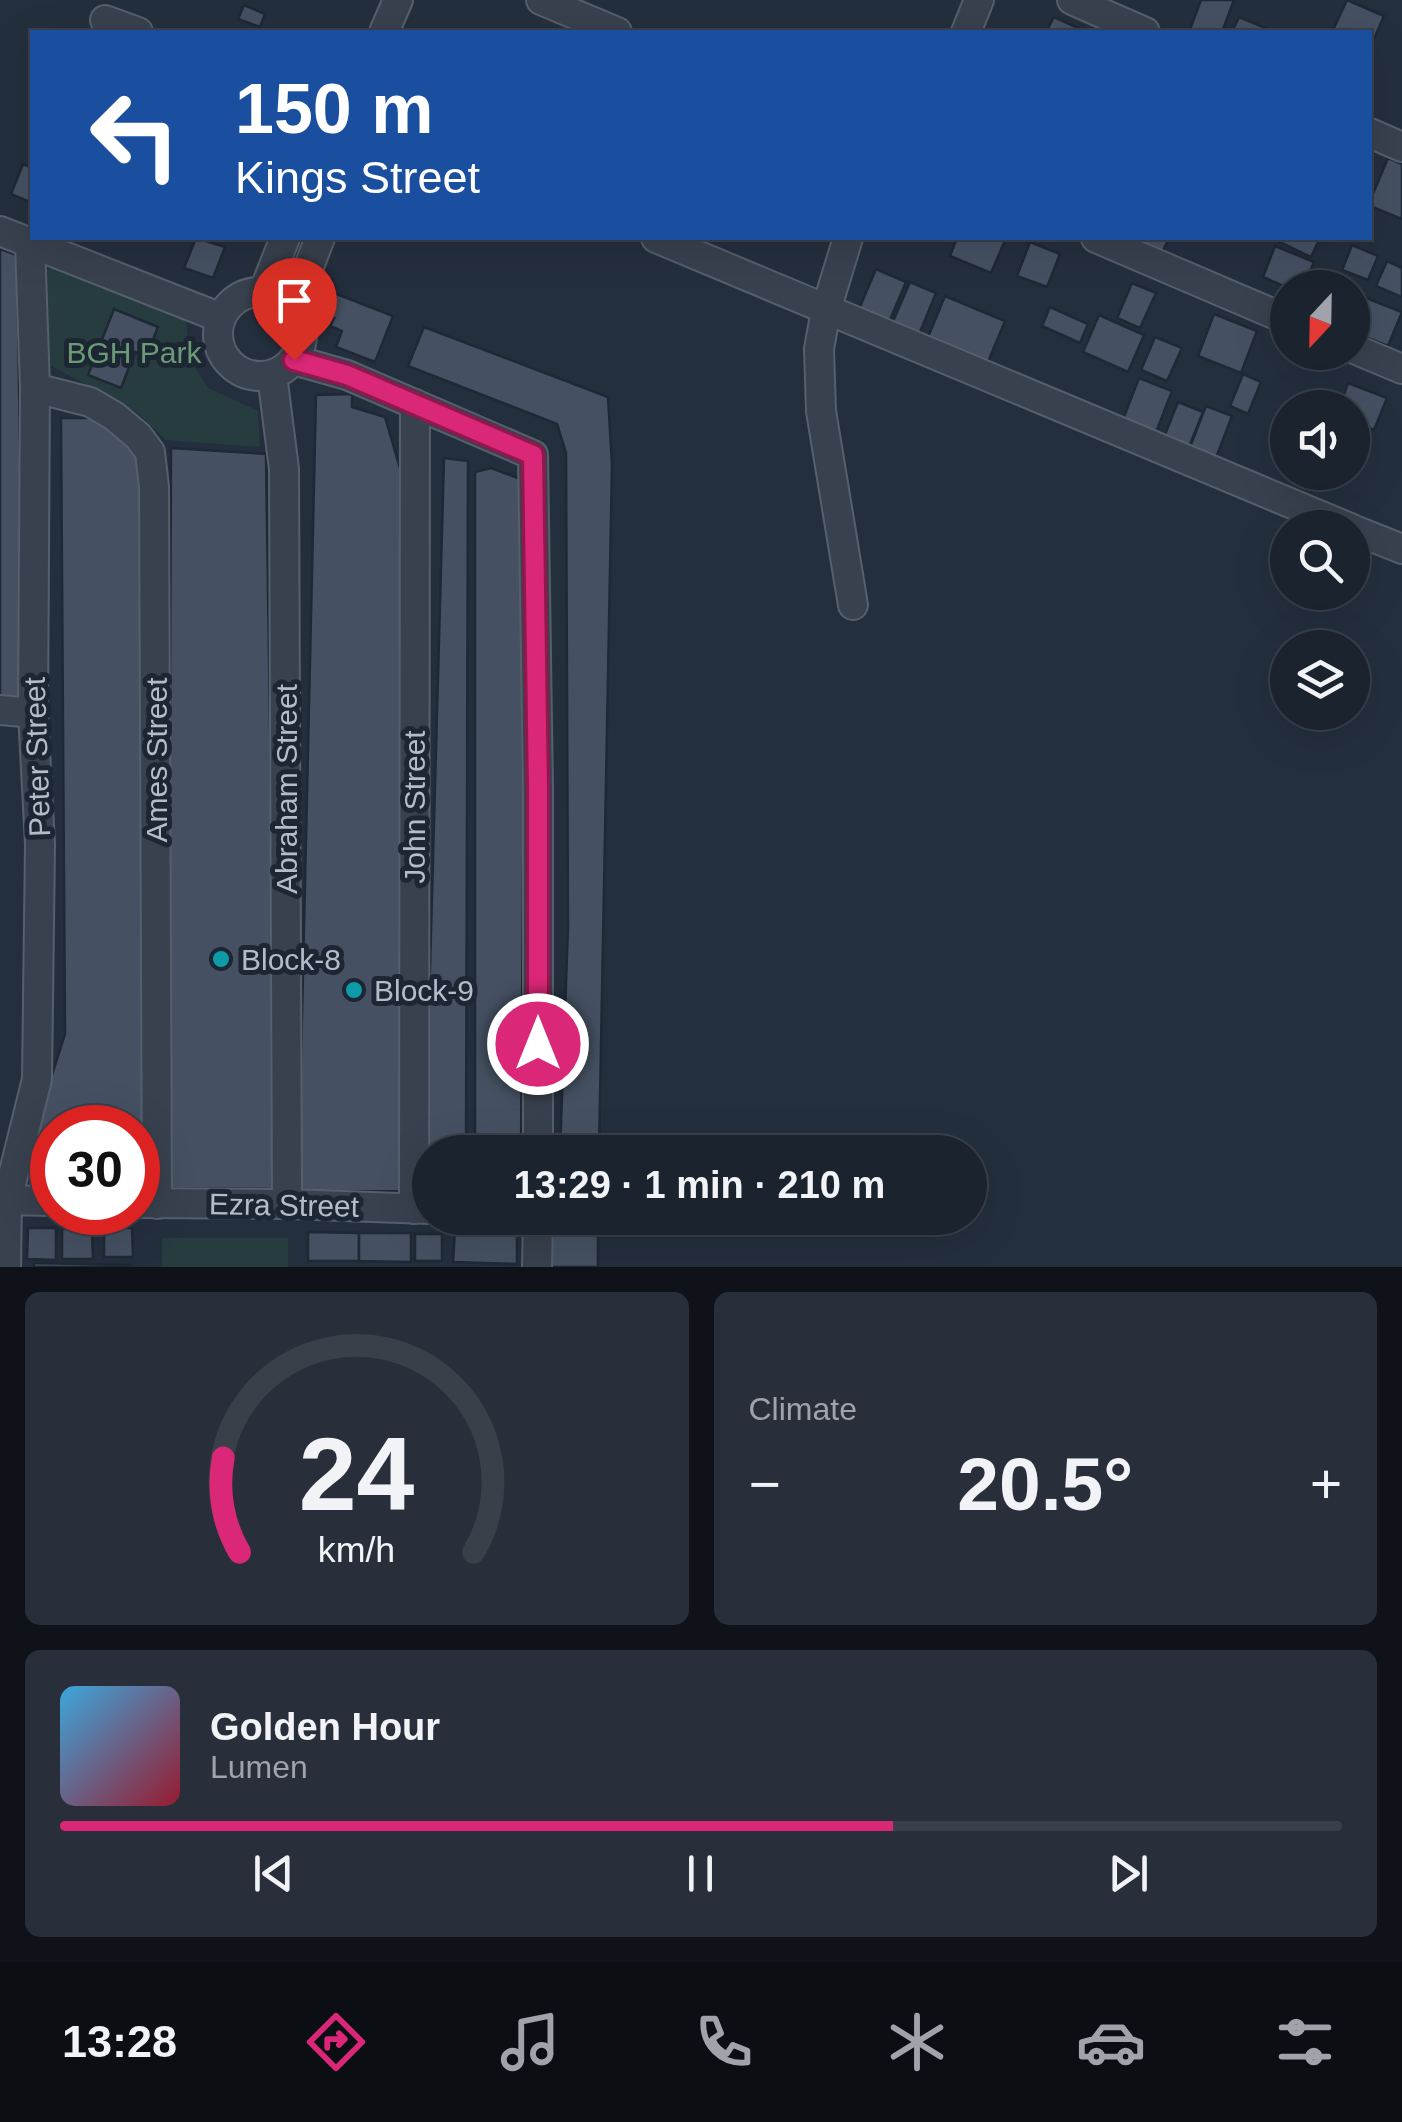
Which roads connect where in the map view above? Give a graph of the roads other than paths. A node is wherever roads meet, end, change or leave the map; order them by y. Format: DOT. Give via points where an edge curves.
graph roads {
  1 [pos="398,0"];
  2 [pos="540,0"];
  3 [pos="979,0"];
  4 [pos="1072,0"];
  5 [pos="105,20"];
  6 [pos="132,30"];
  7 [pos="385,30"];
  8 [pos="612,30"];
  9 [pos="967,30"];
  10 [pos="1140,30"];
  11 [pos="1372,133"];
  12 [pos="1402,147"];
  13 [pos="0,231"];
  14 [pos="284,240"];
  15 [pos="319,240"];
  16 [pos="661,240"];
  17 [pos="847,240"];
  18 [pos="1101,240"];
  19 [pos="30,244"];
  20 [pos="263,292"];
  21 [pos="293,308"];
  22 [pos="826,310"];
  23 [pos="1270,312"];
  24 [pos="221,318"];
  25 [pos="1370,356"];
  26 [pos="283,367"];
  27 [pos="1402,369"];
  28 [pos="35,388"];
  29 [pos="416,404"];
  30 [pos="1308,510"];
  31 [pos="1370,536"];
  32 [pos="1402,549"];
  33 [pos="854,605"];
  34 [pos="0,710"];
  35 [pos="32,712"];
  36 [pos="149,1105"];
  37 [pos="421,1135"];
  38 [pos="538,1135"];
  39 [pos="3,1200"];
  40 [pos="30,1201"];
  41 [pos="160,1203"];
  42 [pos="287,1204"];
  43 [pos="412,1209"];
  44 [pos="538,1235"];
  45 [pos="6,1267"];
  46 [pos="537,1267"];
  1 -- 7 [label="street"];
  2 -- 8 [label="street"];
  3 -- 9 [label="street"];
  4 -- 10 [label="street"];
  5 -- 6 [label="street"];
  11 -- 12 [label="street"];
  13 -- 19 [label="street"];
  14 -- 20 [label="street"];
  15 -- 21 [label="street"];
  16 -- 22 [label="street"];
  17 -- 22 [label="street"];
  18 -- 23 [label="street"];
  19 -- 24 [label="street"];
  19 -- 28 [label="street, Peter Street"];
  20 -- 21 [label="street"];
  20 -- 24 [label="street" via="238,299"];
  21 -- 26 [label="street" via="300,348"];
  22 -- 30 [label="street"];
  22 -- 33 [label="street" via="819,348 821,411"];
  24 -- 26 [label="street" via="220,345 234,367 259,376"];
  25 -- 27 [label="street"];
  26 -- 29 [label="street" via="347,375"];
  26 -- 42 [label="street, Abraham Street"];
  28 -- 35 [label="street, Peter Street"];
  28 -- 36 [label="street, Ames Street" via="90,402 150,452 156,695"];
  29 -- 37 [label="street, John Street"];
  29 -- 38 [label="street" via="533,455"];
  31 -- 32 [label="street"];
  34 -- 35 [label="street"];
  35 -- 39 [label="street, Peter Street" via="40,844 38,1078"];
  39 -- 40 [label="street"];
  39 -- 45 [label="street, Peter Street"];
  41 -- 42 [label="street, Ezra Street"];
  42 -- 43 [label="street, Ezra Street"];
  44 -- 46 [label="street"];
}
